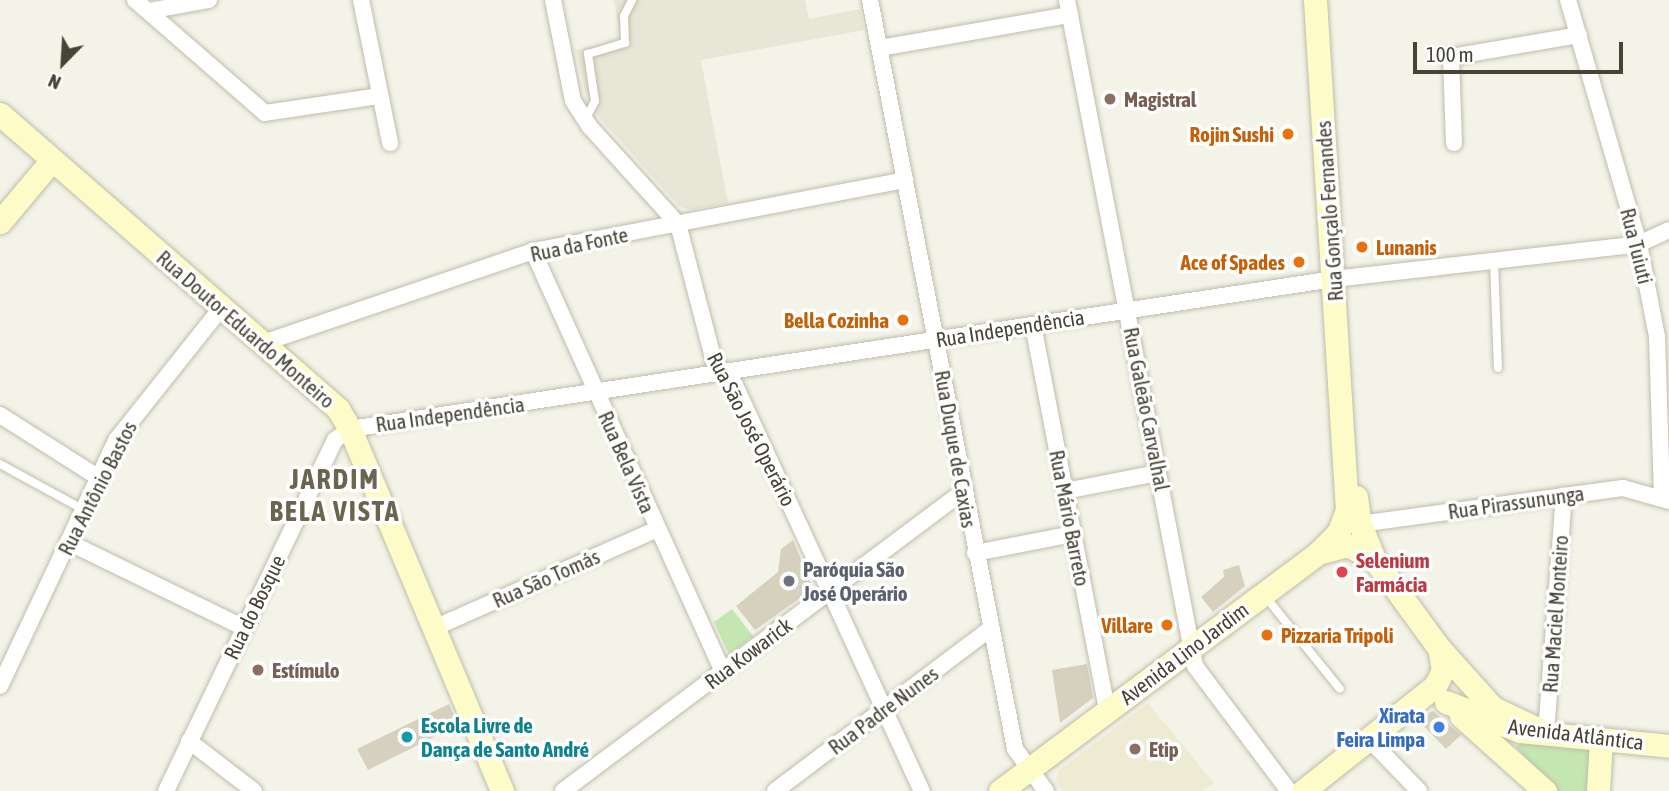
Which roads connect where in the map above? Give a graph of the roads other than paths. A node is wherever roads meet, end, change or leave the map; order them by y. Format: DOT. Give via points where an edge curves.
graph roads {
  1 [pos="135,0"];
  2 [pos="209,0"];
  3 [pos="362,0"];
  4 [pos="553,0"];
  5 [pos="632,0"];
  6 [pos="870,0"];
  7 [pos="1315,0"];
  8 [pos="1568,0"];
  9 [pos="1068,8"];
  10 [pos="149,11"];
  11 [pos="1579,35"];
  12 [pos="880,48"];
  13 [pos="379,96"];
  14 [pos="0,114"];
  15 [pos="585,120"];
  16 [pos="390,143"];
  17 [pos="1454,143"];
  18 [pos="52,160"];
  19 [pos="905,180"];
  20 [pos="0,222"];
  21 [pos="678,224"];
  22 [pos="1669,230"];
  23 [pos="1639,244"];
  24 [pos="533,251"];
  25 [pos="1493,261"];
  26 [pos="1334,279"];
  27 [pos="222,307"];
  28 [pos="1129,310"];
  29 [pos="1033,326"];
  30 [pos="1663,335"];
  31 [pos="936,340"];
  32 [pos="263,343"];
  33 [pos="1498,368"];
  34 [pos="723,372"];
  35 [pos="597,393"];
  36 [pos="0,415"];
  37 [pos="1345,422"];
  38 [pos="350,429"];
  39 [pos="0,464"];
  40 [pos="1158,472"];
  41 [pos="99,478"];
  42 [pos="965,490"];
  43 [pos="1065,491"];
  44 [pos="1564,496"];
  45 [pos="1666,500"];
  46 [pos="84,509"];
  47 [pos="1360,524"];
  48 [pos="657,529"];
  49 [pos="1073,534"];
  50 [pos="68,542"];
  51 [pos="975,553"];
  52 [pos="1318,553"];
  53 [pos="1374,559"];
  54 [pos="831,591"];
  55 [pos="1264,594"];
  56 [pos="244,628"];
  57 [pos="434,628"];
  58 [pos="990,628"];
  59 [pos="1192,646"];
  60 [pos="1439,648"];
  61 [pos="7,655"];
  62 [pos="723,671"];
  63 [pos="0,686"];
  64 [pos="1340,689"];
  65 [pos="1437,697"];
  66 [pos="884,709"];
  67 [pos="1107,710"];
  68 [pos="1546,733"];
  69 [pos="1369,739"];
  70 [pos="1601,739"];
  71 [pos="189,741"];
  72 [pos="1669,746"];
  73 [pos="1029,769"];
  74 [pos="166,791"];
  75 [pos="254,791"];
  76 [pos="502,791"];
  77 [pos="563,791"];
  78 [pos="775,791"];
  79 [pos="922,791"];
  80 [pos="1000,791"];
  81 [pos="1046,791"];
  82 [pos="1289,791"];
  83 [pos="1303,791"];
  84 [pos="1419,791"];
  85 [pos="1545,791"];
  86 [pos="1598,791"];
  1 -- 10 [label="street"];
  2 -- 10 [label="street"];
  3 -- 13 [label="street"];
  4 -- 15 [label="street, Rua São José Operário" via="573,101"];
  5 -- 15 [label="lane" via="624,16 625,43 588,54 595,101"];
  6 -- 12 [label="street, Rua Duque de Caxias"];
  7 -- 26 [label="main road, Rua Gonçalo Fernandes"];
  8 -- 11 [label="street, Rua Tuiuti"];
  9 -- 12 [label="street"];
  9 -- 28 [label="street, Rua Galeão Carvalhal"];
  10 -- 13 [label="street" via="265,113"];
  11 -- 17 [label="street" via="1451,57"];
  11 -- 23 [label="street, Rua Tuiuti"];
  12 -- 19 [label="street, Rua Duque de Caxias"];
  13 -- 16 [label="street"];
  14 -- 18 [label="main road, Rua Doutor Eduardo Monteiro"];
  15 -- 21 [label="street, Rua São José Operário"];
  18 -- 20 [label="main road"];
  18 -- 27 [label="main road, Rua Doutor Eduardo Monteiro"];
  19 -- 21 [label="street, Rua da Fonte"];
  19 -- 31 [label="street, Rua Duque de Caxias"];
  21 -- 24 [label="street, Rua da Fonte"];
  21 -- 34 [label="street, Rua São José Operário" via="714,362"];
  22 -- 23 [label="street, Rua Independência"];
  23 -- 25 [label="street, Rua Independência"];
  23 -- 30 [label="street, Rua Tuiuti"];
  24 -- 32 [label="street, Rua da Fonte"];
  24 -- 35 [label="street, Rua Bela Vista"];
  25 -- 26 [label="street, Rua Independência"];
  25 -- 33 [label="lane"];
  26 -- 28 [label="street, Rua Independência"];
  26 -- 37 [label="main road, Rua Gonçalo Fernandes"];
  27 -- 32 [label="main road, Rua Doutor Eduardo Monteiro"];
  27 -- 41 [label="street, Rua Antônio Bastos" via="125,426"];
  28 -- 29 [label="street, Rua Independência"];
  28 -- 40 [label="street, Rua Galeão Carvalhal"];
  29 -- 31 [label="street, Rua Independência"];
  29 -- 43 [label="street, Rua Mário Barreto"];
  30 -- 45 [label="street, Rua Tuiuti"];
  31 -- 34 [label="street, Rua Independência"];
  31 -- 42 [label="street, Rua Duque de Caxias"];
  32 -- 38 [label="main road, Rua Doutor Eduardo Monteiro" via="338,409"];
  34 -- 35 [label="street, Rua Independência"];
  34 -- 54 [label="street, Rua São José Operário" via="734,385"];
  35 -- 38 [label="street, Rua Independência"];
  35 -- 48 [label="street, Rua Bela Vista"];
  36 -- 41 [label="street"];
  37 -- 47 [label="main road, Rua Gonçalo Fernandes"];
  37 -- 52 [label="main road, Rua Gonçalo Fernandes" via="1346,517"];
  38 -- 56 [label="street, Rua do Bosque" via="335,440"];
  38 -- 57 [label="main road, Rua Doutor Eduardo Monteiro"];
  39 -- 46 [label="lane"];
  40 -- 43 [label="street"];
  40 -- 59 [label="street, Rua Galeão Carvalhal"];
  41 -- 46 [label="street, Rua Antônio Bastos"];
  42 -- 51 [label="street, Rua Duque de Caxias"];
  42 -- 54 [label="street, Rua Kowarick"];
  43 -- 49 [label="street, Rua Mário Barreto"];
  44 -- 45 [label="street, Rua Pirassununga" via="1623,488"];
  44 -- 47 [label="street, Rua Pirassununga"];
  44 -- 68 [label="street, Rua Maciel Monteiro"];
  46 -- 50 [label="street, Rua Antônio Bastos"];
  47 -- 53 [label="main road, Rua Gonçalo Fernandes"];
  48 -- 57 [label="street, Rua São Tomás"];
  48 -- 62 [label="street, Rua Bela Vista"];
  49 -- 51 [label="street"];
  49 -- 67 [label="street, Rua Mário Barreto"];
  50 -- 56 [label="street"];
  50 -- 61 [label="street, Rua Antônio Bastos"];
  51 -- 58 [label="street, Rua Duque de Caxias"];
  52 -- 53 [label="main road, Avenida Lino Jardim" via="1347,545"];
  52 -- 55 [label="main road, Avenida Lino Jardim"];
  53 -- 60 [label="main road, Rua Gonçalo Fernandes"];
  54 -- 62 [label="street, Rua Kowarick"];
  54 -- 66 [label="street, Rua São José Operário"];
  55 -- 59 [label="main road, Avenida Lino Jardim"];
  55 -- 64 [label="lane"];
  56 -- 71 [label="street, Rua do Bosque"];
  57 -- 76 [label="main road, Rua Doutor Eduardo Monteiro"];
  58 -- 66 [label="street, Rua Padre Nunes"];
  58 -- 73 [label="street, Rua Duque de Caxias" via="1016,749"];
  59 -- 67 [label="main road, Avenida Lino Jardim"];
  59 -- 82 [label="street, Rua Galeão Carvalhal" via="1195,666"];
  60 -- 65 [label="main road" via="1443,670"];
  60 -- 68 [label="main road, Rua Gonçalo Fernandes" via="1493,708"];
  61 -- 63 [label="street, Rua Antônio Bastos"];
  62 -- 77 [label="street, Rua Kowarick"];
  65 -- 68 [label="main road, Avenida Atlântica" via="1504,727"];
  65 -- 69 [label="main road"];
  65 -- 85 [label="main road"];
  66 -- 78 [label="street, Rua Padre Nunes"];
  66 -- 79 [label="street, Rua São José Operário"];
  67 -- 73 [label="main road, Avenida Lino Jardim"];
  68 -- 70 [label="main road, Avenida Atlântica"];
  69 -- 83 [label="main road"];
  69 -- 84 [label="street"];
  70 -- 72 [label="main road, Avenida Atlântica"];
  70 -- 86 [label="main road"];
  71 -- 74 [label="street, Rua do Bosque"];
  71 -- 75 [label="street"];
  73 -- 80 [label="main road, Avenida Lino Jardim"];
  73 -- 81 [label="street, Rua Duque de Caxias"];
}
